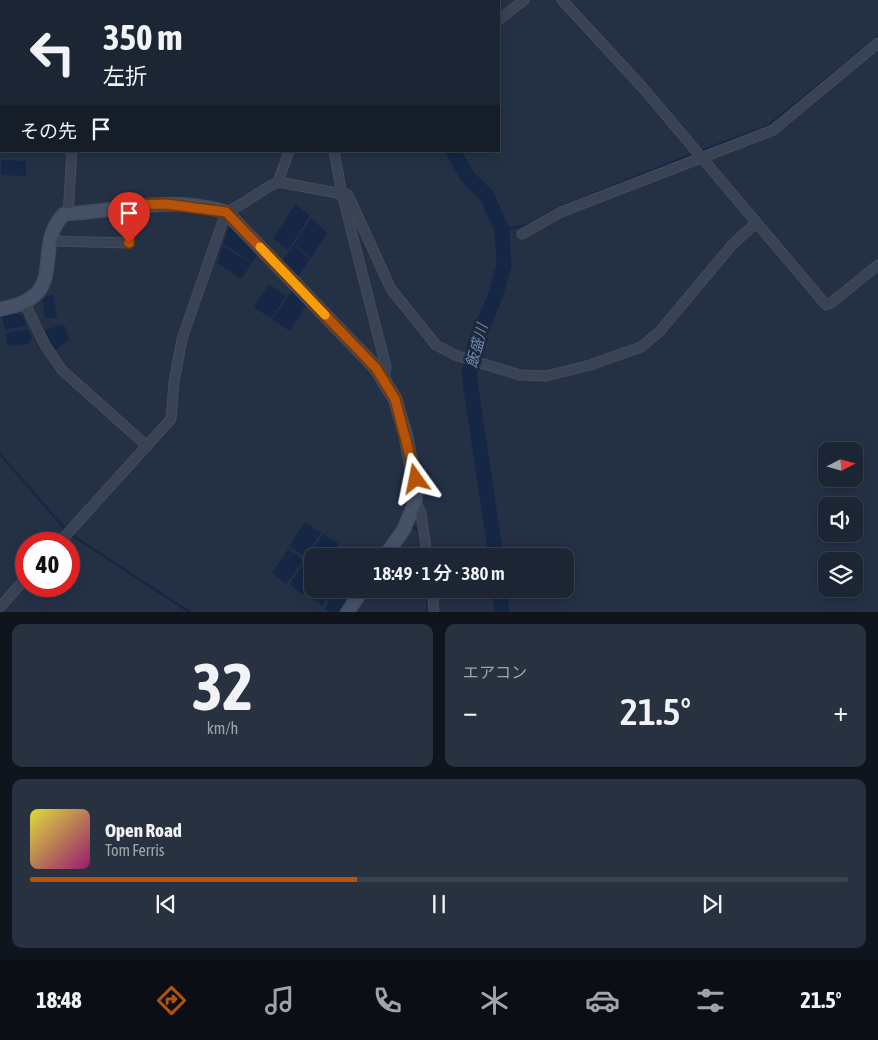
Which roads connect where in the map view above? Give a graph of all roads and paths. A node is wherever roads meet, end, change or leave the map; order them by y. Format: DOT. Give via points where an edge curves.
graph roads {
  1 [pos="524,0"];
  2 [pos="562,0"];
  3 [pos="500,19"];
  4 [pos="878,43"];
  5 [pos="72,152"];
  6 [pos="289,152"];
  7 [pos="334,152"];
  8 [pos="701,157"];
  9 [pos="278,182"];
  10 [pos="342,194"];
  11 [pos="130,205"];
  12 [pos="226,212"];
  13 [pos="68,214"];
  14 [pos="756,223"];
  15 [pos="522,234"];
  16 [pos="51,241"];
  17 [pos="878,265"];
  18 [pos="25,304"];
  19 [pos="0,309"];
  20 [pos="384,381"];
  21 [pos="147,446"];
  22 [pos="415,502"];
  23 [pos="69,532"];
  24 [pos="390,548"];
  25 [pos="426,548"];
  26 [pos="15,590"];
  27 [pos="356,598"];
  28 [pos="433,598"];
  29 [pos="0,607"];
  30 [pos="347,612"];
  31 [pos="434,612"];
  1 -- 3 [label="street"];
  2 -- 8 [label="street"];
  4 -- 8 [label="street" via="773,130"];
  5 -- 13 [label="street"];
  6 -- 9 [label="street"];
  7 -- 10 [label="street"];
  8 -- 14 [label="street"];
  8 -- 15 [label="street" via="561,212"];
  9 -- 10 [label="street"];
  9 -- 12 [label="street"];
  10 -- 14 [label="street" via="348,195 395,295 436,345 455,355 520,375 546,376 641,347 660,331 732,245"];
  10 -- 20 [label="street" via="386,367"];
  11 -- 12 [label="street" via="166,204"];
  11 -- 13 [label="street"];
  11 -- 16 [label="street" via="129,243"];
  12 -- 20 [label="street" via="376,368"];
  12 -- 21 [label="street" via="182,340 171,419"];
  13 -- 16 [label="street" via="56,222"];
  14 -- 17 [label="street" via="826,305"];
  16 -- 18 [label="street" via="43,284"];
  18 -- 19 [label="street"];
  18 -- 21 [label="street" via="45,346 62,370"];
  20 -- 22 [label="street" via="395,399 406,436 416,479"];
  21 -- 23 [label="street"];
  22 -- 24 [label="street" via="404,528"];
  22 -- 25 [label="street" via="421,513"];
  26 -- 29 [label="street"];
  27 -- 30 [label="street"];
  28 -- 31 [label="street"];
}
